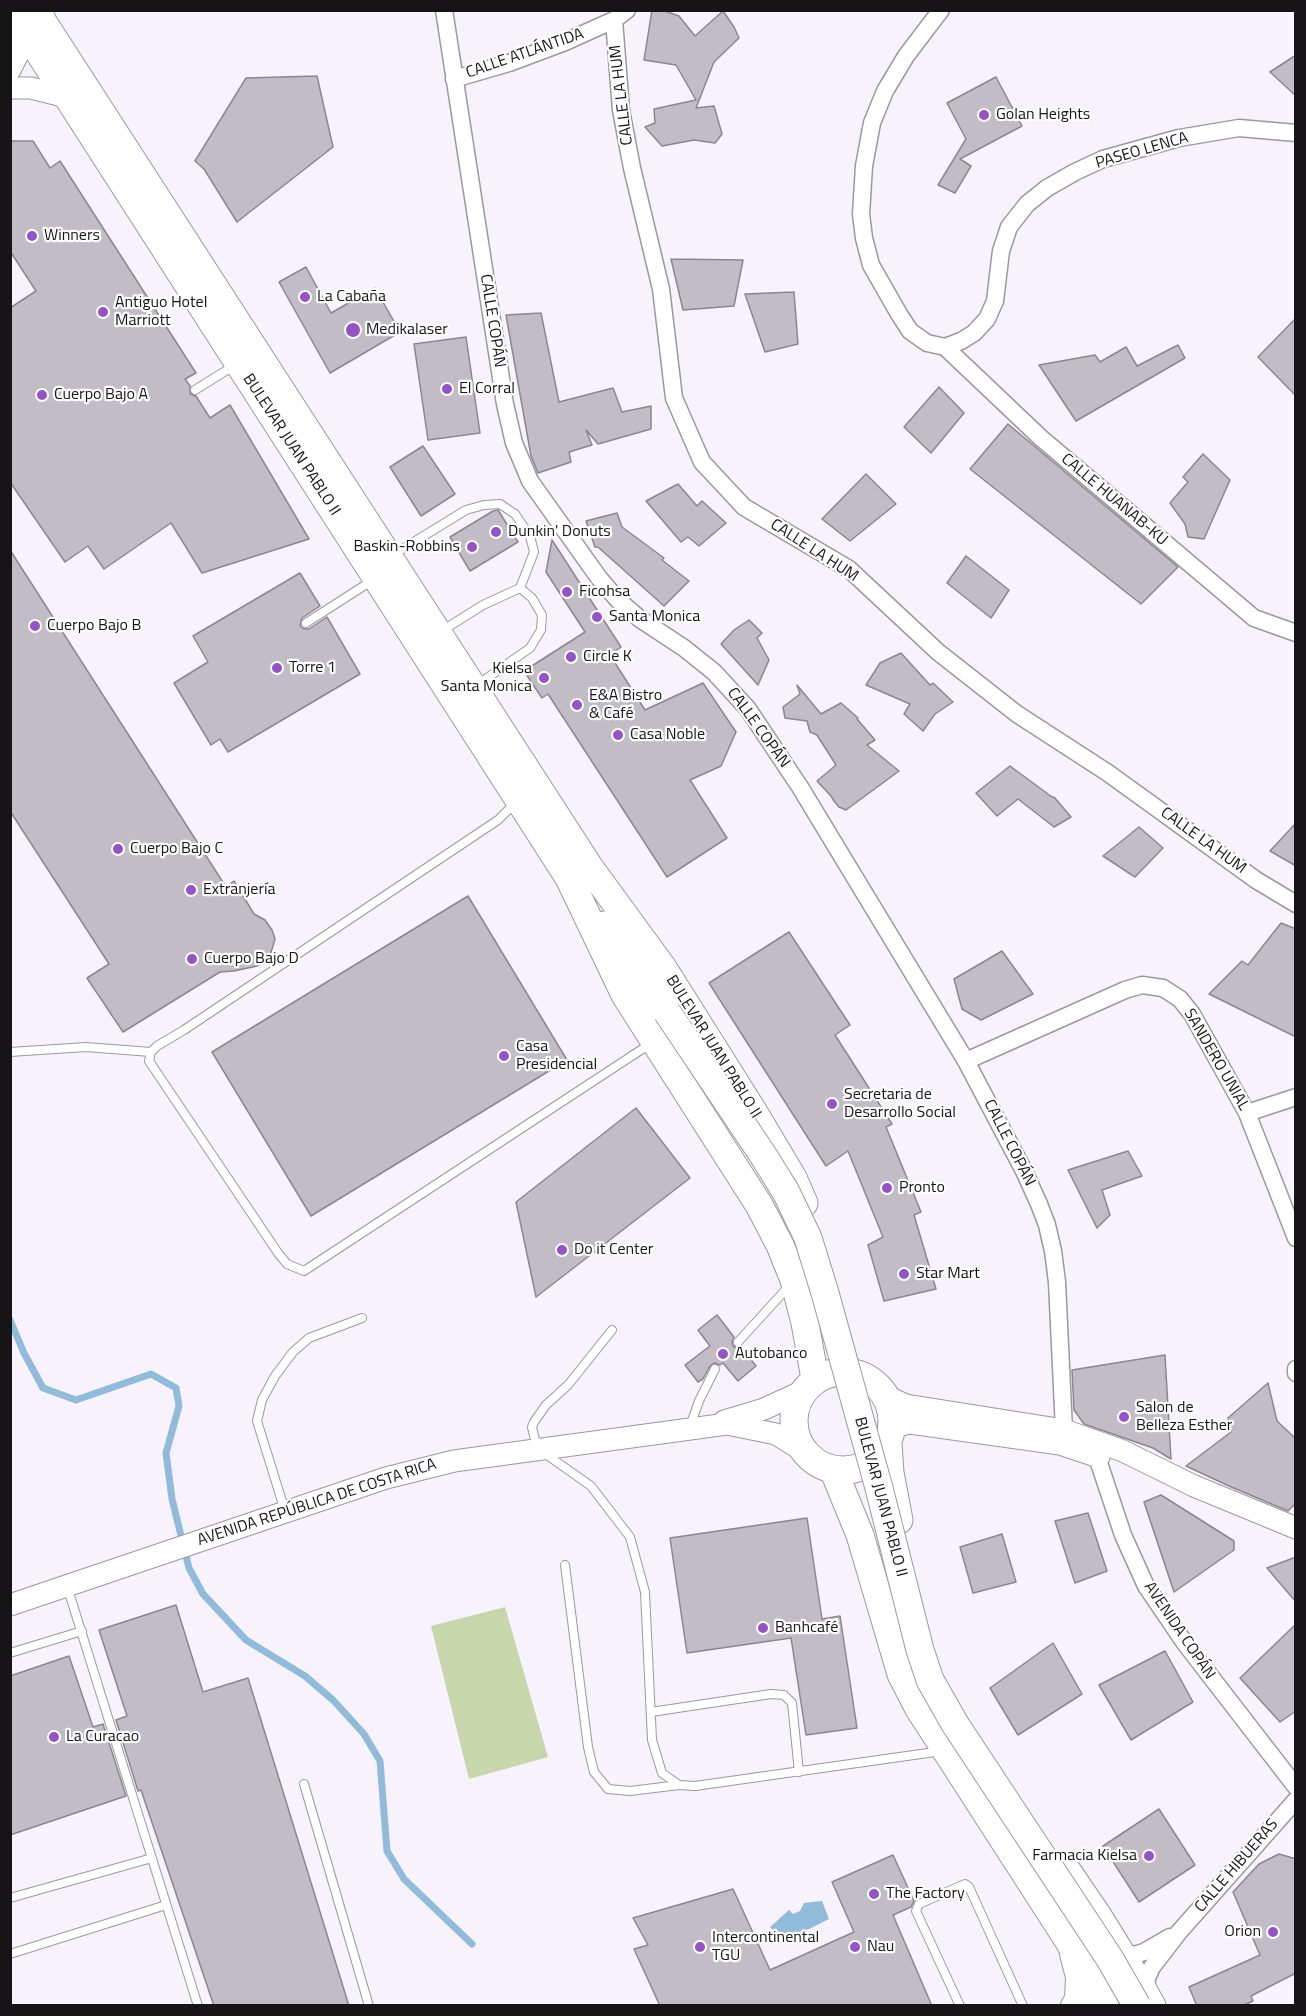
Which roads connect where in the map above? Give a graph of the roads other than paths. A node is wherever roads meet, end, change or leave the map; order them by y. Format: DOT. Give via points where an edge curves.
graph roads {
  1 [pos="444,10"];
  2 [pos="941,10"];
  3 [pos="621,15"];
  4 [pos="20,17"];
  5 [pos="10,70"];
  6 [pos="454,79"];
  7 [pos="10,88"];
  8 [pos="67,97"];
  9 [pos="1296,133"];
  10 [pos="945,347"];
  11 [pos="238,363"];
  12 [pos="195,390"];
  13 [pos="383,568"];
  14 [pos="520,588"];
  15 [pos="306,623"];
  16 [pos="439,633"];
  17 [pos="1296,633"];
  18 [pos="474,687"];
  19 [pos="518,800"];
  20 [pos="579,873"];
  21 [pos="1296,904"];
  22 [pos="654,1041"];
  23 [pos="10,1052"];
  24 [pos="151,1052"];
  25 [pos="966,1061"];
  26 [pos="1296,1097"];
  27 [pos="1247,1113"];
  28 [pos="1296,1238"];
  29 [pos="794,1280"];
  30 [pos="362,1318"];
  31 [pos="612,1330"];
  32 [pos="738,1342"];
  33 [pos="715,1369"];
  34 [pos="862,1375"];
  35 [pos="809,1385"];
  36 [pos="886,1396"];
  37 [pos="696,1428"];
  38 [pos="1064,1430"];
  39 [pos="890,1435"];
  40 [pos="537,1448"];
  41 [pos="805,1452"];
  42 [pos="1096,1457"];
  43 [pos="833,1469"];
  44 [pos="1194,1486"];
  45 [pos="285,1512"];
  46 [pos="1296,1528"];
  47 [pos="565,1565"];
  48 [pos="67,1586"];
  49 [pos="10,1605"];
  50 [pos="82,1631"];
  51 [pos="10,1653"];
  52 [pos="651,1712"];
  53 [pos="945,1750"];
  54 [pos="799,1772"];
  55 [pos="304,1784"];
  56 [pos="679,1785"];
  57 [pos="1296,1788"];
  58 [pos="1296,1800"];
  59 [pos="152,1858"];
  60 [pos="10,1898"];
  61 [pos="166,1905"];
  62 [pos="1179,1932"];
  63 [pos="1068,1940"];
  64 [pos="1120,1951"];
  65 [pos="10,1954"];
  66 [pos="1145,2002"];
  67 [pos="198,2006"];
  68 [pos="369,2006"];
  69 [pos="960,2006"];
  70 [pos="1023,2006"];
  71 [pos="1073,2006"];
  72 [pos="1105,2006"];
  1 -- 6 [label="street, CALLE COPÁN"];
  2 -- 10 [label="street" via="906,56 872,123 861,214 871,265 899,314 910,331 927,343"];
  3 -- 6 [label="street, CALLE ATLÁNTIDA" via="565,42"];
  3 -- 21 [label="street, CALLE LA HUM" via="621,110 661,289 674,398 702,462 744,507 849,569 938,652 1017,714"];
  4 -- 5 [label="street" via="17,56"];
  4 -- 8 [label="main road, BULEVAR JUAN PABLO II"];
  4 -- 13 [label="main road, BULEVAR JUAN PABLO II" via="50,32"];
  6 -- 25 [label="street, CALLE COPÁN" via="504,404 530,481 618,600 714,672 748,709 800,787"];
  7 -- 8 [label="street" via="31,88"];
  8 -- 11 [label="main road, BULEVAR JUAN PABLO II"];
  9 -- 10 [label="street, PASEO LENCA" via="1239,128 1179,138 1103,159 1047,188 1027,204 1009,227 1001,251 995,301 987,319 974,333"];
  10 -- 17 [label="street, CALLE HUANAB-KU" via="1041,438 1254,618"];
  11 -- 12 [label="lane"];
  11 -- 13 [label="main road, BULEVAR JUAN PABLO II"];
  13 -- 14 [label="lane" via="466,510 500,504 515,514 530,536 534,552"];
  13 -- 15 [label="lane"];
  13 -- 16 [label="main road, BULEVAR JUAN PABLO II"];
  13 -- 19 [label="main road, BULEVAR JUAN PABLO II"];
  14 -- 16 [label="lane" via="483,605"];
  14 -- 18 [label="lane" via="542,615 542,630 530,648"];
  16 -- 18 [label="main road, BULEVAR JUAN PABLO II"];
  18 -- 20 [label="main road, BULEVAR JUAN PABLO II"];
  19 -- 20 [label="main road, BULEVAR JUAN PABLO II"];
  19 -- 24 [label="lane" via="498,820"];
  20 -- 22 [label="main road, BULEVAR JUAN PABLO II" via="625,995"];
  20 -- 34 [label="main road, BULEVAR JUAN PABLO II" via="663,968 793,1178 818,1233"];
  20 -- 66 [label="main road, BULEVAR JUAN PABLO II, bridge" via="645,980 764,1155 808,1238 930,1680 1110,1959"];
  22 -- 24 [label="lane" via="304,1271 287,1264 278,1253 149,1061"];
  22 -- 29 [label="main road, BULEVAR JUAN PABLO II" via="759,1205"];
  23 -- 24 [label="lane" via="86,1047"];
  25 -- 27 [label="street, SANDERO UNIAL" via="1125,990 1142,986 1163,988 1180,999 1192,1014"];
  25 -- 38 [label="street, CALLE COPÁN" via="1028,1179 1047,1225 1058,1282"];
  26 -- 27 [label="street"];
  27 -- 28 [label="street, SANDERO UNIAL"];
  29 -- 32 [label="lane"];
  29 -- 35 [label="main road, BULEVAR JUAN PABLO II" via="806,1323"];
  30 -- 45 [label="lane" via="309,1338 293,1352 262,1400 257,1421"];
  31 -- 40 [label="lane" via="534,1422"];
  33 -- 37 [label="lane" via="699,1401"];
  34 -- 35 [label="main road" via="830,1372"];
  34 -- 36 [label="main road" via="876,1383"];
  35 -- 37 [label="street, AVENIDA REPÚBLICA DE COSTA RICA" via="756,1412"];
  35 -- 41 [label="main road" via="796,1406 794,1422"];
  36 -- 38 [label="street" via="906,1405"];
  36 -- 39 [label="main road" via="892,1411"];
  37 -- 40 [label="street, AVENIDA REPÚBLICA DE COSTA RICA"];
  37 -- 41 [label="street, AVENIDA REPÚBLICA DE COSTA RICA" via="727,1424 761,1430 776,1434"];
  38 -- 44 [label="street" via="1123,1451"];
  39 -- 42 [label="street" via="910,1423 1060,1444"];
  39 -- 43 [label="main road" via="878,1456 865,1466"];
  39 -- 64 [label="main road, BULEVAR JUAN PABLO II" via="894,1495 935,1662 981,1746"];
  40 -- 45 [label="street, AVENIDA REPÚBLICA DE COSTA RICA" via="386,1478"];
  40 -- 52 [label="lane" via="591,1486 630,1537 645,1592"];
  41 -- 43 [label="main road"];
  42 -- 44 [label="street"];
  42 -- 57 [label="street, AVENIDA COPÁN" via="1146,1586 1211,1679"];
  43 -- 53 [label="main road, BULEVAR JUAN PABLO II" via="860,1535 902,1674"];
  44 -- 46 [label="street"];
  45 -- 48 [label="street, AVENIDA REPÚBLICA DE COSTA RICA"];
  47 -- 56 [label="lane" via="594,1772 608,1789 630,1791"];
  48 -- 49 [label="street, AVENIDA REPÚBLICA DE COSTA RICA"];
  48 -- 50 [label="lane"];
  50 -- 51 [label="lane"];
  50 -- 59 [label="lane"];
  52 -- 54 [label="lane" via="784,1695 792,1703"];
  52 -- 56 [label="lane" via="652,1740 662,1773"];
  53 -- 54 [label="lane"];
  53 -- 63 [label="main road, BULEVAR JUAN PABLO II"];
  54 -- 56 [label="lane"];
  55 -- 68 [label="lane"];
  58 -- 62 [label="street, CALLE HIBUERAS"];
  59 -- 60 [label="lane"];
  59 -- 61 [label="lane"];
  61 -- 65 [label="lane"];
  61 -- 67 [label="lane"];
  62 -- 64 [label="street" via="1144,1952"];
  62 -- 66 [label="street" via="1152,1967"];
  63 -- 71 [label="main road" via="1078,1977"];
  63 -- 72 [label="main road, BULEVAR JUAN PABLO II"];
  64 -- 66 [label="main road, BULEVAR JUAN PABLO II"];
  69 -- 70 [label="lane" via="916,1911 919,1904 965,1884"];
}
